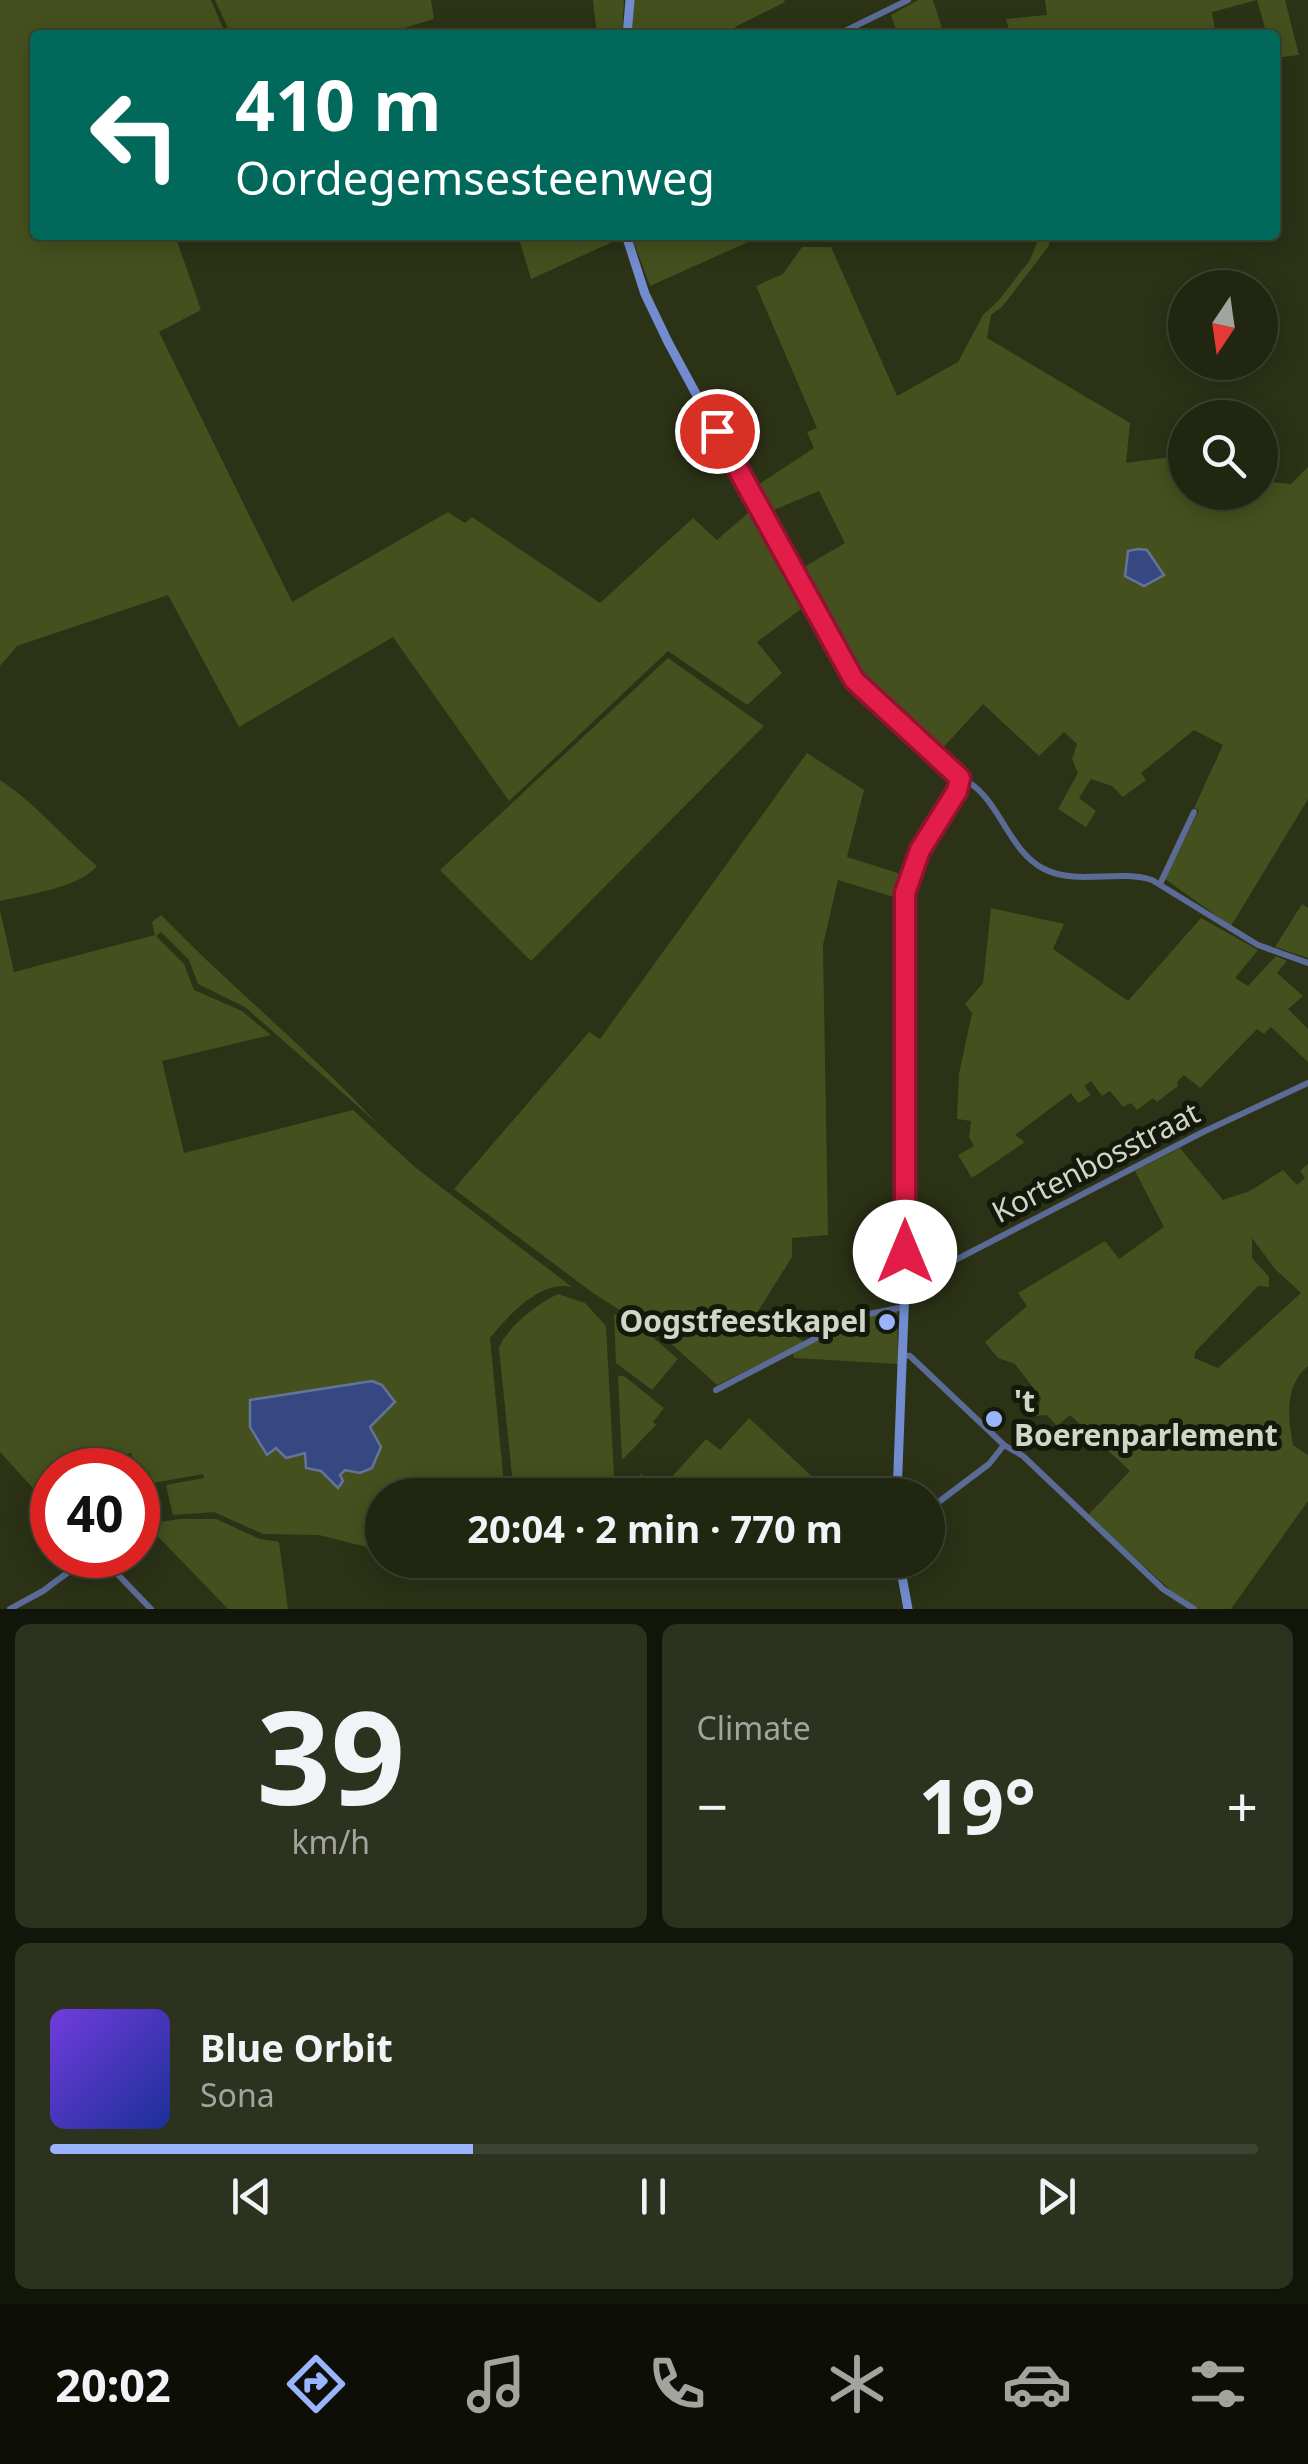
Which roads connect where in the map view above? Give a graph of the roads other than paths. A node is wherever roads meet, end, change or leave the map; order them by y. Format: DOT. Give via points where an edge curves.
graph roads {
  1 [pos="630,0"];
  2 [pos="908,0"];
  3 [pos="627,30"];
  4 [pos="847,30"];
  5 [pos="628,240"];
  6 [pos="960,778"];
  7 [pos="1194,812"];
  8 [pos="1160,884"];
  9 [pos="1308,963"];
  10 [pos="1308,1083"];
  11 [pos="905,1286"];
  12 [pos="904,1307"];
  13 [pos="902,1354"];
  14 [pos="716,1390"];
  15 [pos="1004,1444"];
  16 [pos="898,1478"];
  17 [pos="945,1497"];
  18 [pos="903,1578"];
  19 [pos="10,1609"];
  20 [pos="150,1609"];
  21 [pos="908,1609"];
  22 [pos="1194,1609"];
  1 -- 3 [label="street"];
  2 -- 4 [label="street"];
  5 -- 6 [label="street" via="668,342 854,680"];
  6 -- 8 [label="street" via="976,787 1018,846 1046,870"];
  6 -- 11 [label="street" via="920,850 905,893"];
  7 -- 8 [label="street"];
  8 -- 9 [label="street" via="1258,945"];
  10 -- 11 [label="street, Kortenbosstraat"];
  11 -- 12 [label="street"];
  12 -- 13 [label="street"];
  12 -- 14 [label="street" via="872,1311"];
  13 -- 15 [label="street"];
  13 -- 16 [label="street"];
  15 -- 17 [label="street"];
  15 -- 22 [label="street" via="1163,1589"];
  18 -- 21 [label="street"];
  19 -- 20 [label="street" via="90,1556 103,1559"];
}
